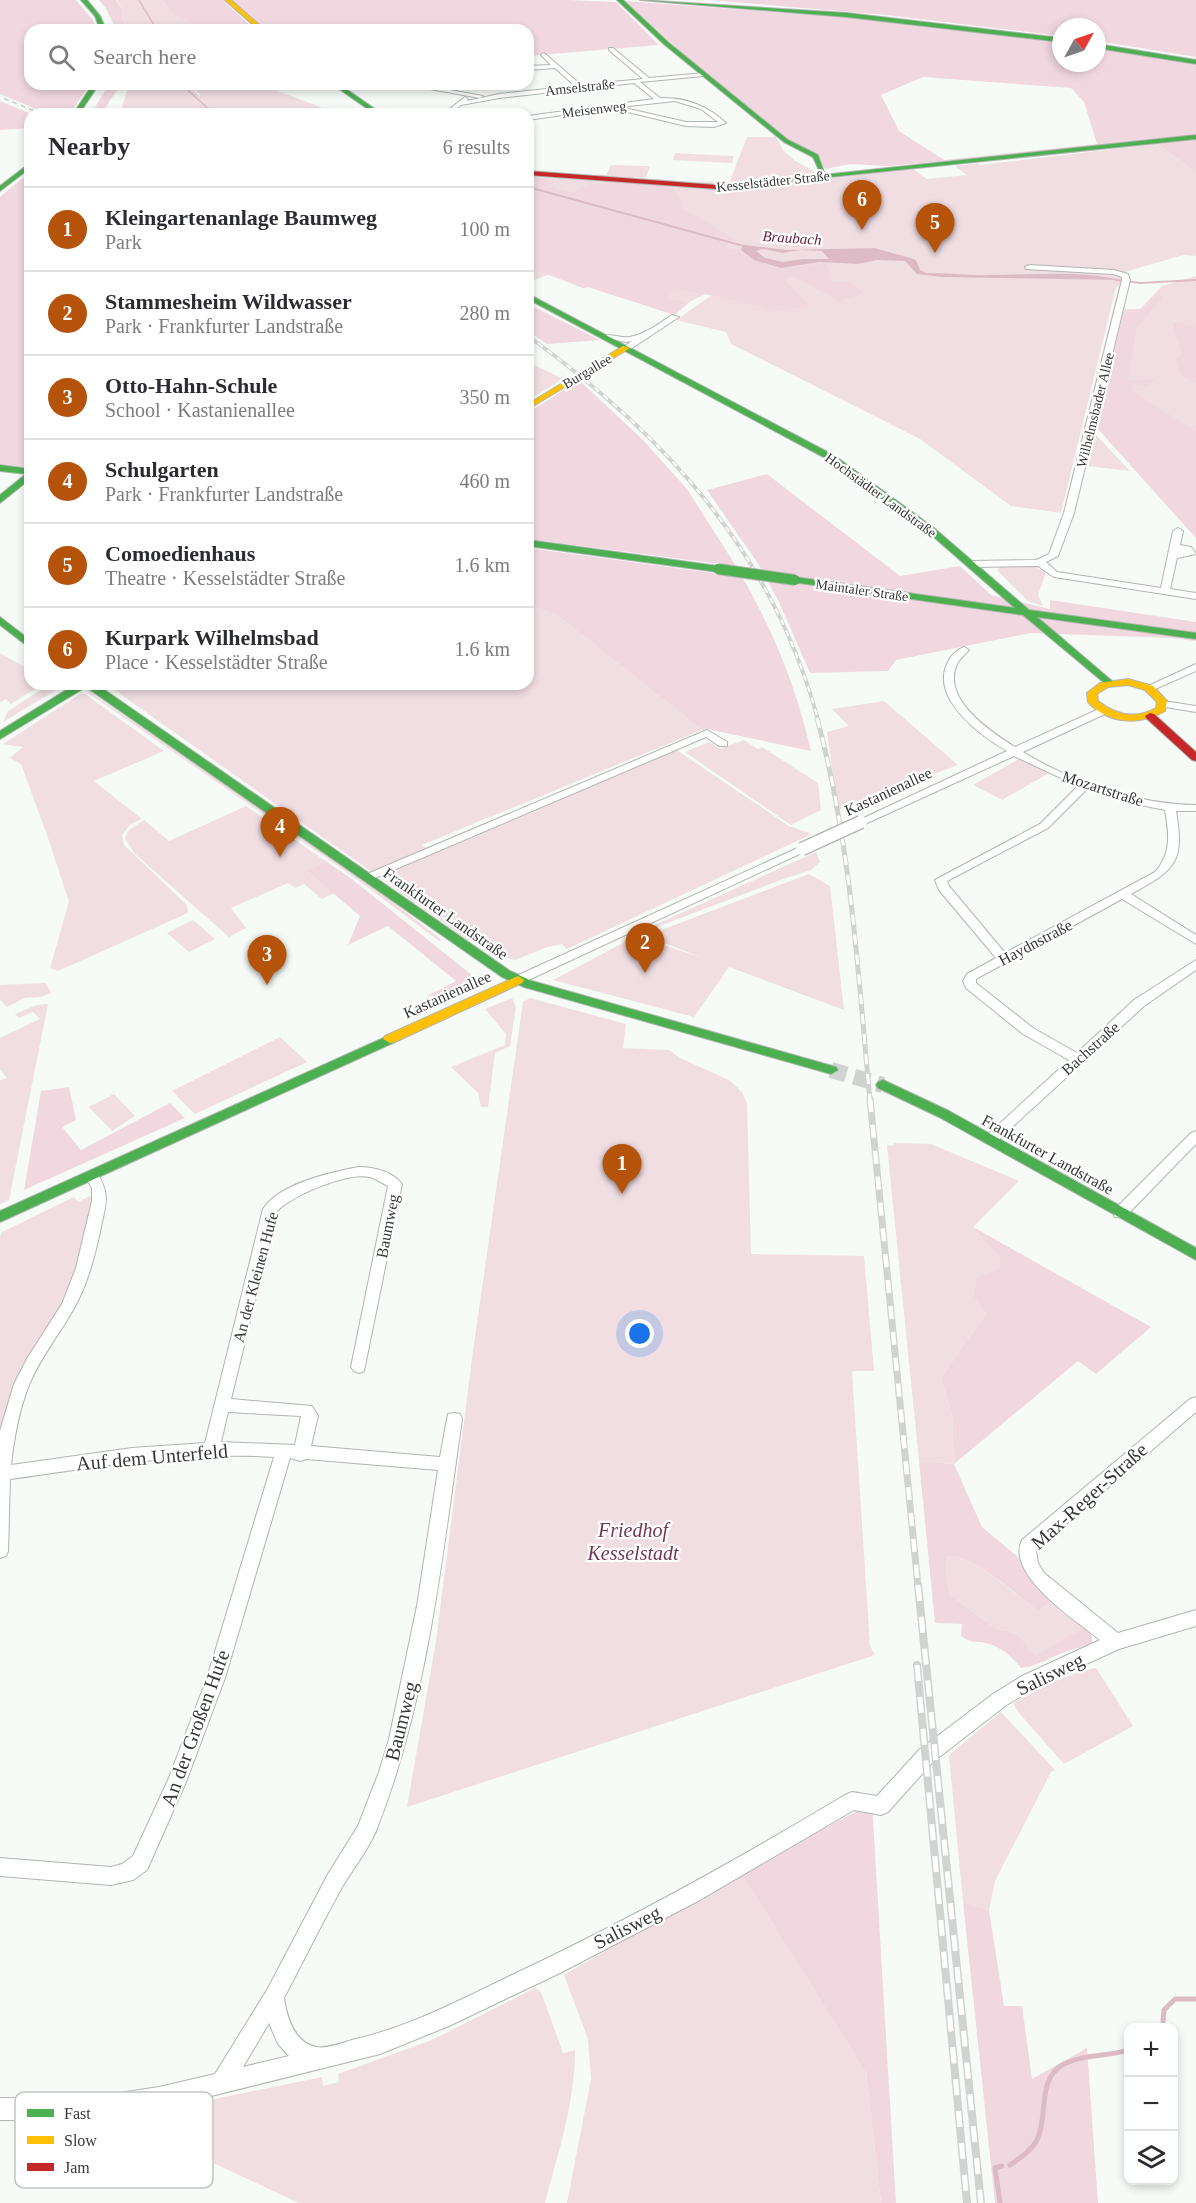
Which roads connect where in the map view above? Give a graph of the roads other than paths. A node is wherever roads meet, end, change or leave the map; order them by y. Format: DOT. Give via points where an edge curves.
graph roads {
  1 [pos="84,0"];
  2 [pos="94,0"];
  3 [pos="228,0"];
  4 [pos="643,0"];
  5 [pos="683,0"];
  6 [pos="622,2"];
  7 [pos="100,24"];
  8 [pos="107,24"];
  9 [pos="255,24"];
  10 [pos="1052,38"];
  11 [pos="1052,38"];
  12 [pos="1106,45"];
  13 [pos="611,49"];
  14 [pos="544,55"];
  15 [pos="1196,60"];
  16 [pos="555,66"];
  17 [pos="534,68"];
  18 [pos="703,74"];
  19 [pos="648,80"];
  20 [pos="635,81"];
  21 [pos="579,87"];
  22 [pos="92,90"];
  23 [pos="100,90"];
  24 [pos="346,90"];
  25 [pos="445,90"];
  26 [pos="472,94"];
  27 [pos="494,95"];
  28 [pos="659,100"];
  29 [pos="458,104"];
  30 [pos="613,107"];
  31 [pos="80,108"];
  32 [pos="88,108"];
  33 [pos="371,108"];
  34 [pos="453,108"];
  35 [pos="534,117"];
  36 [pos="1196,137"];
  37 [pos="24,163"];
  38 [pos="24,170"];
  39 [pos="534,173"];
  40 [pos="825,173"];
  41 [pos="0,182"];
  42 [pos="0,189"];
  43 [pos="1029,267"];
  44 [pos="534,299"];
  45 [pos="675,317"];
  46 [pos="647,335"];
  47 [pos="606,337"];
  48 [pos="626,348"];
  49 [pos="534,403"];
  50 [pos="0,468"];
  51 [pos="0,473"];
  52 [pos="24,474"];
  53 [pos="24,479"];
  54 [pos="8,488"];
  55 [pos="0,500"];
  56 [pos="1178,531"];
  57 [pos="534,544"];
  58 [pos="1041,563"];
  59 [pos="972,564"];
  60 [pos="1000,589"];
  61 [pos="1165,590"];
  62 [pos="1196,596"];
  63 [pos="970,604"];
  64 [pos="1025,612"];
  65 [pos="0,620"];
  66 [pos="1079,620"];
  67 [pos="0,626"];
  68 [pos="1052,634"];
  69 [pos="1196,636"];
  70 [pos="24,641"];
  71 [pos="24,642"];
  72 [pos="964,650"];
  73 [pos="1196,667"];
  74 [pos="1108,683"];
  75 [pos="1149,688"];
  76 [pos="73,690"];
  77 [pos="98,690"];
  78 [pos="1163,704"];
  79 [pos="1196,709"];
  80 [pos="1103,711"];
  81 [pos="1150,716"];
  82 [pos="0,736"];
  83 [pos="723,744"];
  84 [pos="1014,752"];
  85 [pos="1196,758"];
  86 [pos="1085,785"];
  87 [pos="1170,807"];
  88 [pos="1196,808"];
  89 [pos="366,877"];
  90 [pos="1124,895"];
  91 [pos="1196,940"];
  92 [pos="1003,959"];
  93 [pos="1196,963"];
  94 [pos="518,980"];
  95 [pos="1078,1059"];
  96 [pos="831,1070"];
  97 [pos="883,1085"];
  98 [pos="1196,1136"];
  99 [pos="990,1140"];
  100 [pos="370,1172"];
  101 [pos="91,1175"];
  102 [pos="1120,1213"];
  103 [pos="0,1217"];
  104 [pos="1196,1255"];
  105 [pos="359,1367"];
  106 [pos="1196,1403"];
  107 [pos="222,1405"];
  108 [pos="454,1419"];
  109 [pos="211,1449"];
  110 [pos="292,1453"];
  111 [pos="447,1464"];
  112 [pos="2,1473"];
  113 [pos="0,1551"];
  114 [pos="1196,1618"];
  115 [pos="1115,1642"];
  116 [pos="0,1867"];
  117 [pos="274,1997"];
  118 [pos="323,2059"];
  119 [pos="222,2082"];
  120 [pos="183,2092"];
  121 [pos="0,2109"];
  122 [pos="15,2109"];
  1 -- 7 [label="main road"];
  2 -- 8 [label="main road"];
  3 -- 9 [label="main road"];
  4 -- 10 [label="main road" via="871,17"];
  5 -- 11 [label="main road" via="862,14"];
  6 -- 18 [label="main road"];
  12 -- 15 [label="main road"];
  13 -- 19 [label="street"];
  14 -- 16 [label="street"];
  16 -- 17 [label="street"];
  16 -- 21 [label="street"];
  18 -- 19 [label="street, Amselstraße"];
  18 -- 40 [label="main road" via="788,143 794,157"];
  19 -- 20 [label="street, Amselstraße"];
  20 -- 21 [label="street, Amselstraße"];
  20 -- 28 [label="street"];
  21 -- 27 [label="street, Amselstraße"];
  22 -- 31 [label="main road"];
  23 -- 32 [label="main road"];
  24 -- 33 [label="main road"];
  25 -- 26 [label="street"];
  26 -- 27 [label="street"];
  26 -- 29 [label="street, Amselstraße"];
  27 -- 29 [label="street, Amselstraße"];
  28 -- 30 [label="street, Meisenweg"];
  28 -- 30 [label="street, Meisenweg" via="673,99 703,108 723,123 686,123"];
  29 -- 34 [label="street, Amselstraße"];
  30 -- 35 [label="street, Meisenweg"];
  36 -- 40 [label="main road, Kesselstädter Straße"];
  37 -- 41 [label="main road"];
  38 -- 42 [label="main road"];
  39 -- 40 [label="main road, Kesselstädter Straße" via="709,187"];
  43 -- 58 [label="street, Wilhelmsbader Allee" via="1114,272 1125,276 1126,281 1069,513 1053,556"];
  44 -- 47 [label="main road, Hochstädter Landstraße"];
  45 -- 46 [label="street, Burgallee"];
  46 -- 47 [label="street, Burgallee" via="631,339"];
  46 -- 48 [label="street, Burgallee"];
  47 -- 48 [label="main road, Hochstädter Landstraße"];
  48 -- 49 [label="main road, Burgallee"];
  48 -- 59 [label="main road, Hochstädter Landstraße" via="832,458"];
  50 -- 52 [label="main road"];
  51 -- 54 [label="main road" via="6,476"];
  53 -- 54 [label="main road"];
  54 -- 55 [label="main road"];
  56 -- 61 [label="street"];
  57 -- 63 [label="main road, Maintaler Straße, bridge"];
  58 -- 59 [label="street"];
  58 -- 61 [label="street" via="1054,574"];
  59 -- 60 [label="main road, Hochstädter Landstraße"];
  60 -- 63 [label="main road" via="993,597"];
  60 -- 64 [label="main road, Hochstädter Landstraße"];
  61 -- 62 [label="street"];
  63 -- 64 [label="main road, Maintaler Straße"];
  64 -- 66 [label="main road, Maintaler Straße"];
  64 -- 68 [label="main road, Hochstädter Landstraße"];
  65 -- 70 [label="main road"];
  66 -- 68 [label="main road"];
  66 -- 69 [label="main road, Maintaler Straße"];
  67 -- 71 [label="main road"];
  68 -- 74 [label="main road, Hochstädter Landstraße"];
  72 -- 84 [label="street, Mozartstraße" via="951,666 952,693 977,724"];
  73 -- 75 [label="street"];
  74 -- 75 [label="main road" via="1128,682"];
  74 -- 80 [label="main road" via="1092,693 1093,702"];
  75 -- 78 [label="main road" via="1160,696"];
  76 -- 82 [label="main road"];
  77 -- 89 [label="main road, Frankfurter Landstraße"];
  78 -- 79 [label="street"];
  78 -- 81 [label="main road" via="1159,712"];
  80 -- 81 [label="main road" via="1128,718"];
  80 -- 84 [label="street, Kastanienallee"];
  81 -- 85 [label="main road"];
  83 -- 89 [label="street" via="707,733"];
  84 -- 86 [label="street, Mozartstraße"];
  84 -- 94 [label="street, Kastanienallee, bridge"];
  86 -- 87 [label="street, Mozartstraße" via="1133,801"];
  86 -- 92 [label="street" via="1044,826 941,880"];
  87 -- 88 [label="street, Mozartstraße"];
  87 -- 90 [label="street, Haydnstraße" via="1175,845 1168,864"];
  89 -- 94 [label="main road, Frankfurter Landstraße" via="492,967"];
  90 -- 91 [label="street"];
  90 -- 92 [label="street, Haydnstraße"];
  92 -- 95 [label="street, Haydnstraße" via="971,977 970,985 1028,1031"];
  93 -- 95 [label="street, Bachstraße" via="1148,996"];
  94 -- 96 [label="main road, Frankfurter Landstraße"];
  94 -- 101 [label="main road, Kastanienallee"];
  95 -- 99 [label="street, Bachstraße"];
  97 -- 99 [label="main road, Frankfurter Landstraße"];
  98 -- 102 [label="street"];
  99 -- 102 [label="main road, Frankfurter Landstraße"];
  100 -- 105 [label="street, Baumweg" via="395,1184"];
  100 -- 107 [label="street, An der Kleinen Hufe" via="318,1183 280,1200 270,1209"];
  101 -- 103 [label="main road, Kastanienallee"];
  101 -- 112 [label="street" via="99,1188 99,1201 83,1270 68,1306 22,1382 9,1422"];
  102 -- 104 [label="main road, Frankfurter Landstraße"];
  106 -- 115 [label="street, Max-Reger-Straße" via="1028,1545 1026,1555 1038,1578"];
  107 -- 109 [label="street, An der Kleinen Hufe"];
  107 -- 110 [label="street" via="306,1410 310,1416"];
  108 -- 111 [label="street, Baumweg"];
  109 -- 110 [label="street, Auf dem Unterfeld"];
  109 -- 112 [label="street, Auf dem Unterfeld"];
  110 -- 111 [label="street, Auf dem Unterfeld"];
  110 -- 116 [label="street, An der Großen Hufe" via="216,1678 177,1782 140,1863 126,1873 111,1876"];
  111 -- 117 [label="street, Baumweg" via="416,1659 388,1772 366,1831"];
  112 -- 113 [label="street"];
  114 -- 115 [label="street, Salisweg"];
  115 -- 118 [label="street, Salisweg" via="1028,1682 999,1700 926,1756 881,1806 852,1801 692,1894 553,1965 414,2031"];
  117 -- 118 [label="street" via="279,2024 289,2043 308,2057"];
  117 -- 119 [label="street, Baumweg"];
  118 -- 119 [label="street, Salisweg"];
  119 -- 120 [label="street, Salisweg"];
  121 -- 122 [label="street, Salisweg"];
}
